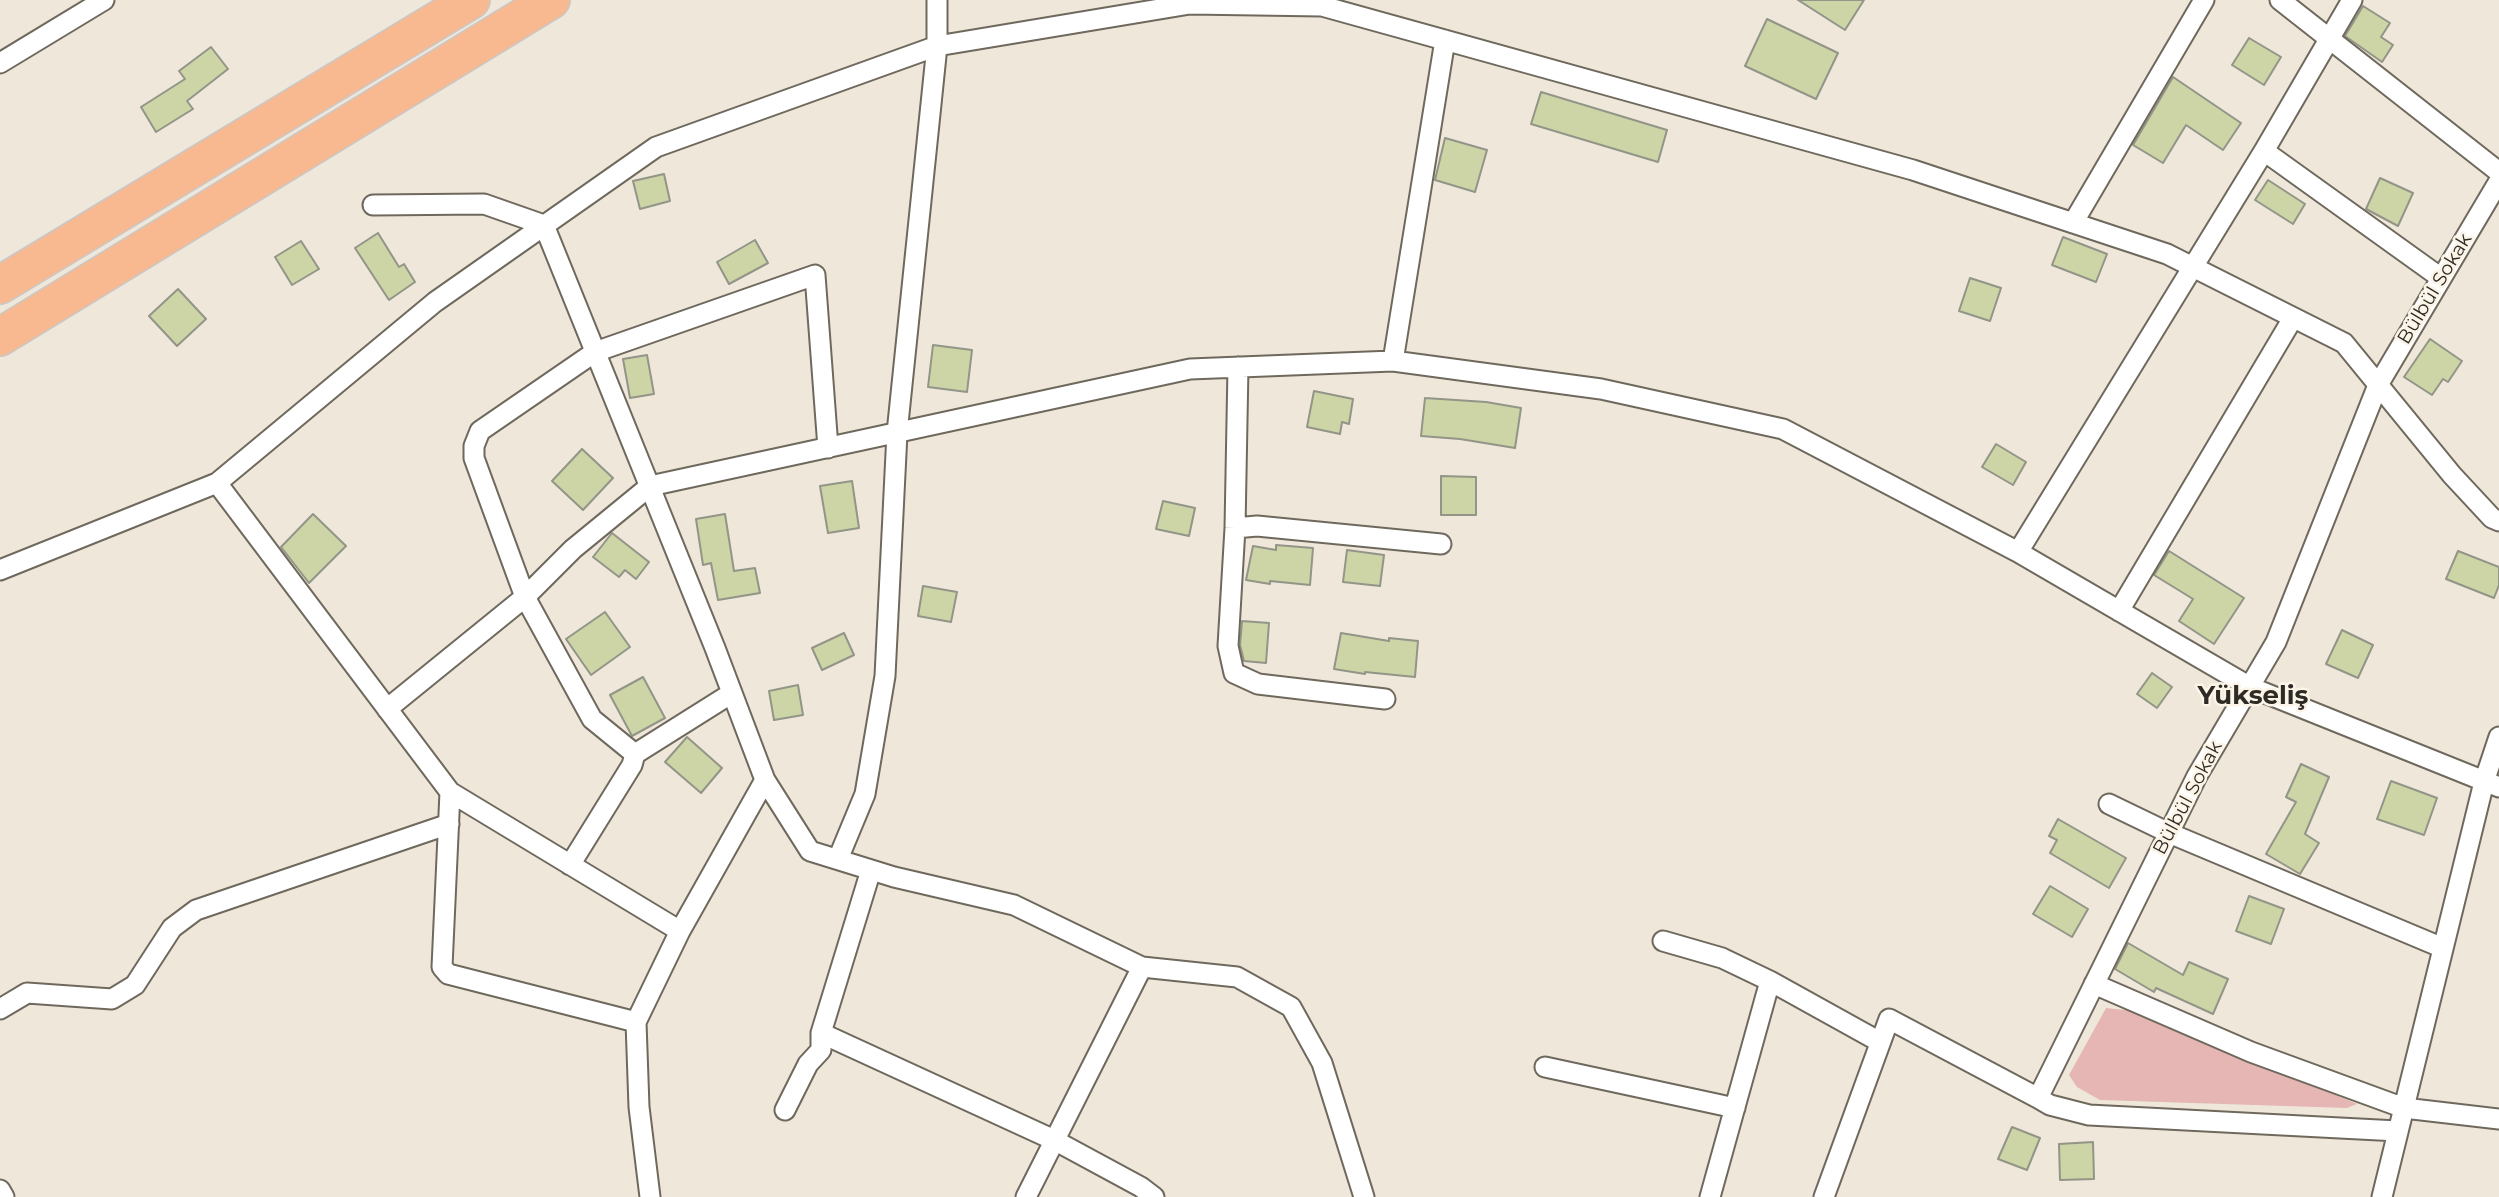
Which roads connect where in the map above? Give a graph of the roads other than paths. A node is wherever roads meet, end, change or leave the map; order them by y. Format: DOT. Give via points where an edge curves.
graph roads {
  1 [pos="104,0"];
  2 [pos="471,0"];
  3 [pos="551,0"];
  4 [pos="937,0"];
  5 [pos="2204,0"];
  6 [pos="2280,0"];
  7 [pos="2352,0"];
  8 [pos="1191,2"];
  9 [pos="2330,39"];
  10 [pos="1445,40"];
  11 [pos="937,46"];
  12 [pos="0,63"];
  13 [pos="2264,151"];
  14 [pos="2499,172"];
  15 [pos="2499,181"];
  16 [pos="373,205"];
  17 [pos="2073,223"];
  18 [pos="544,225"];
  19 [pos="2193,267"];
  20 [pos="2441,278"];
  21 [pos="0,285"];
  22 [pos="2293,318"];
  23 [pos="0,337"];
  24 [pos="595,352"];
  25 [pos="1393,361"];
  26 [pos="1238,367"];
  27 [pos="2378,385"];
  28 [pos="897,433"];
  29 [pos="828,448"];
  30 [pos="216,483"];
  31 [pos="650,486"];
  32 [pos="2499,521"];
  33 [pos="1234,528"];
  34 [pos="1441,544"];
  35 [pos="2018,552"];
  36 [pos="0,570"];
  37 [pos="525,597"];
  38 [pos="2119,611"];
  39 [pos="2250,687"];
  40 [pos="732,693"];
  41 [pos="1385,699"];
  42 [pos="387,709"];
  43 [pos="2499,737"];
  44 [pos="635,754"];
  45 [pos="765,780"];
  46 [pos="2492,785"];
  47 [pos="450,792"];
  48 [pos="2109,804"];
  49 [pos="449,824"];
  50 [pos="2169,833"];
  51 [pos="838,859"];
  52 [pos="570,864"];
  53 [pos="871,870"];
  54 [pos="680,931"];
  55 [pos="1663,941"];
  56 [pos="2443,948"];
  57 [pos="1142,967"];
  58 [pos="1770,981"];
  59 [pos="2094,984"];
  60 [pos="0,1009"];
  61 [pos="636,1022"];
  62 [pos="821,1033"];
  63 [pos="1880,1042"];
  64 [pos="1545,1067"];
  65 [pos="2038,1098"];
  66 [pos="1735,1108"];
  67 [pos="2404,1108"];
  68 [pos="785,1110"];
  69 [pos="2499,1119"];
  70 [pos="2398,1130"];
  71 [pos="1054,1140"];
  72 [pos="0,1190"];
  73 [pos="4,1197"];
  74 [pos="650,1197"];
  75 [pos="1026,1197"];
  76 [pos="1154,1197"];
  77 [pos="1364,1197"];
  78 [pos="1710,1197"];
  79 [pos="1824,1197"];
  80 [pos="2382,1197"];
  1 -- 12 [label="street"];
  2 -- 21 [label="highway"];
  3 -- 23 [label="highway"];
  4 -- 11 [label="street"];
  5 -- 17 [label="street"];
  6 -- 9 [label="street"];
  7 -- 9 [label="street"];
  8 -- 10 [label="street" via="1322,6"];
  8 -- 11 [label="street"];
  9 -- 13 [label="street"];
  9 -- 14 [label="street"];
  10 -- 17 [label="street" via="1913,170"];
  10 -- 25 [label="street"];
  11 -- 18 [label="street" via="656,147"];
  11 -- 28 [label="street"];
  13 -- 19 [label="street"];
  13 -- 20 [label="street"];
  15 -- 20 [label="street, Bülbül Sokak"];
  16 -- 18 [label="street" via="484,204"];
  17 -- 19 [label="street"];
  18 -- 24 [label="street"];
  18 -- 30 [label="street" via="435,302"];
  19 -- 22 [label="street"];
  19 -- 35 [label="street"];
  20 -- 27 [label="street, Bülbül Sokak"];
  22 -- 27 [label="street" via="2344,343"];
  22 -- 38 [label="street"];
  24 -- 29 [label="street" via="814,275"];
  24 -- 31 [label="street"];
  24 -- 37 [label="street" via="480,431 474,446 474,458"];
  25 -- 26 [label="street"];
  25 -- 35 [label="street" via="1601,388 1783,429"];
  26 -- 28 [label="street" via="1190,369"];
  26 -- 33 [label="street"];
  27 -- 32 [label="street" via="2452,475"];
  27 -- 39 [label="street, Bülbül Sokak" via="2276,642"];
  28 -- 29 [label="street"];
  28 -- 51 [label="street" via="885,676 865,794"];
  29 -- 31 [label="street"];
  30 -- 36 [label="street"];
  30 -- 42 [label="street"];
  31 -- 37 [label="street" via="573,549"];
  31 -- 40 [label="street"];
  33 -- 34 [label="street" via="1257,526"];
  33 -- 41 [label="street" via="1228,646 1234,673 1258,684"];
  35 -- 38 [label="street"];
  37 -- 42 [label="street"];
  37 -- 44 [label="street" via="592,719"];
  38 -- 39 [label="street"];
  39 -- 46 [label="street"];
  39 -- 50 [label="street, Bülbül Sokak"];
  40 -- 44 [label="street"];
  40 -- 45 [label="street"];
  42 -- 47 [label="street"];
  43 -- 46 [label="street"];
  44 -- 52 [label="street"];
  45 -- 51 [label="street" via="810,850"];
  45 -- 54 [label="street"];
  46 -- 56 [label="street"];
  47 -- 49 [label="street"];
  47 -- 52 [label="street"];
  48 -- 50 [label="street"];
  49 -- 60 [label="street" via="196,910 172,928 135,985 113,999 27,993"];
  49 -- 61 [label="street" via="442,967 448,974"];
  50 -- 56 [label="street"];
  50 -- 59 [label="street, Bülbül Sokak"];
  51 -- 53 [label="street"];
  52 -- 54 [label="street"];
  53 -- 57 [label="street" via="1014,905"];
  53 -- 62 [label="street"];
  54 -- 61 [label="street"];
  55 -- 58 [label="street" via="1722,958"];
  56 -- 67 [label="street"];
  57 -- 71 [label="street"];
  57 -- 77 [label="street" via="1237,977 1291,1007 1322,1063"];
  58 -- 63 [label="street"];
  58 -- 66 [label="street"];
  59 -- 65 [label="street, Bülbül Sokak"];
  59 -- 67 [label="street" via="2251,1052"];
  61 -- 74 [label="street" via="639,1107"];
  62 -- 68 [label="street" via="821,1049 808,1064"];
  62 -- 71 [label="street"];
  63 -- 65 [label="street" via="1889,1019"];
  63 -- 79 [label="street"];
  64 -- 66 [label="street"];
  65 -- 70 [label="street" via="2090,1115"];
  66 -- 78 [label="street"];
  67 -- 69 [label="street"];
  67 -- 70 [label="street"];
  70 -- 80 [label="street"];
  71 -- 75 [label="street"];
  71 -- 76 [label="street"];
  72 -- 73 [label="street"];
}
